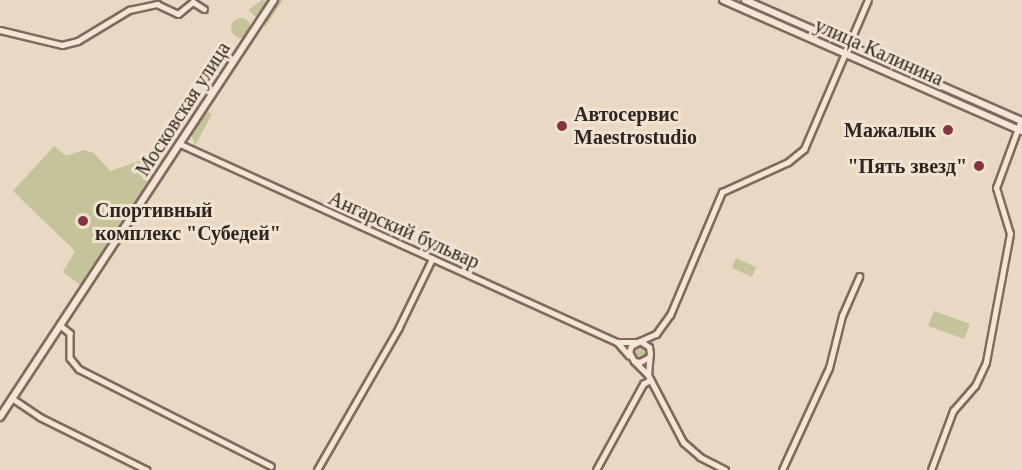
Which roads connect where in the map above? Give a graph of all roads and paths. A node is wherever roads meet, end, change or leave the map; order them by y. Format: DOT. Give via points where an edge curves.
graph roads {
  1 [pos="274,0"];
  2 [pos="723,0"];
  3 [pos="745,0"];
  4 [pos="868,0"];
  5 [pos="204,9"];
  6 [pos="0,30"];
  7 [pos="849,47"];
  8 [pos="845,56"];
  9 [pos="1021,121"];
  10 [pos="1020,130"];
  11 [pos="180,144"];
  12 [pos="432,259"];
  13 [pos="859,277"];
  14 [pos="60,325"];
  15 [pos="656,334"];
  16 [pos="617,342"];
  17 [pos="638,342"];
  18 [pos="649,354"];
  19 [pos="631,358"];
  20 [pos="649,378"];
  21 [pos="12,398"];
  22 [pos="0,417"];
  23 [pos="271,466"];
  24 [pos="147,470"];
  25 [pos="318,470"];
  26 [pos="596,470"];
  27 [pos="725,470"];
  28 [pos="782,470"];
  29 [pos="930,470"];
  1 -- 11 [label="main road, Московская улица"];
  2 -- 8 [label="main road, улица Калинина"];
  3 -- 7 [label="main road, улица Калинина"];
  4 -- 7 [label="street"];
  5 -- 6 [label="street" via="193,2 178,14 157,4 129,10 78,41 62,45"];
  7 -- 8 [label="street"];
  7 -- 9 [label="main road, улица Калинина"];
  8 -- 10 [label="main road, улица Калинина"];
  8 -- 15 [label="street" via="800,154 728,187 718,197 670,315"];
  9 -- 10 [label="street"];
  10 -- 29 [label="street" via="996,188 1010,234 986,362 975,386 953,411"];
  11 -- 12 [label="street, Ангарский бульвар"];
  11 -- 14 [label="main road, Московская улица"];
  12 -- 16 [label="street, Ангарский бульвар"];
  12 -- 25 [label="street" via="398,329"];
  13 -- 28 [label="street" via="842,316 829,368"];
  14 -- 21 [label="main road, Московская улица"];
  14 -- 23 [label="street" via="70,333 70,358 79,369"];
  15 -- 17 [label="street"];
  15 -- 18 [label="street"];
  16 -- 17 [label="street, Ангарский бульвар"];
  16 -- 19 [label="street, Ангарский бульвар"];
  17 -- 18 [label="street"];
  17 -- 19 [label="street" via="631,346"];
  18 -- 19 [label="street" via="640,363"];
  18 -- 20 [label="street"];
  19 -- 20 [label="street, Ангарский бульвар"];
  20 -- 26 [label="street"];
  20 -- 27 [label="street" via="682,442"];
  21 -- 22 [label="main road, Московская улица"];
  21 -- 24 [label="street" via="40,417"];
}
